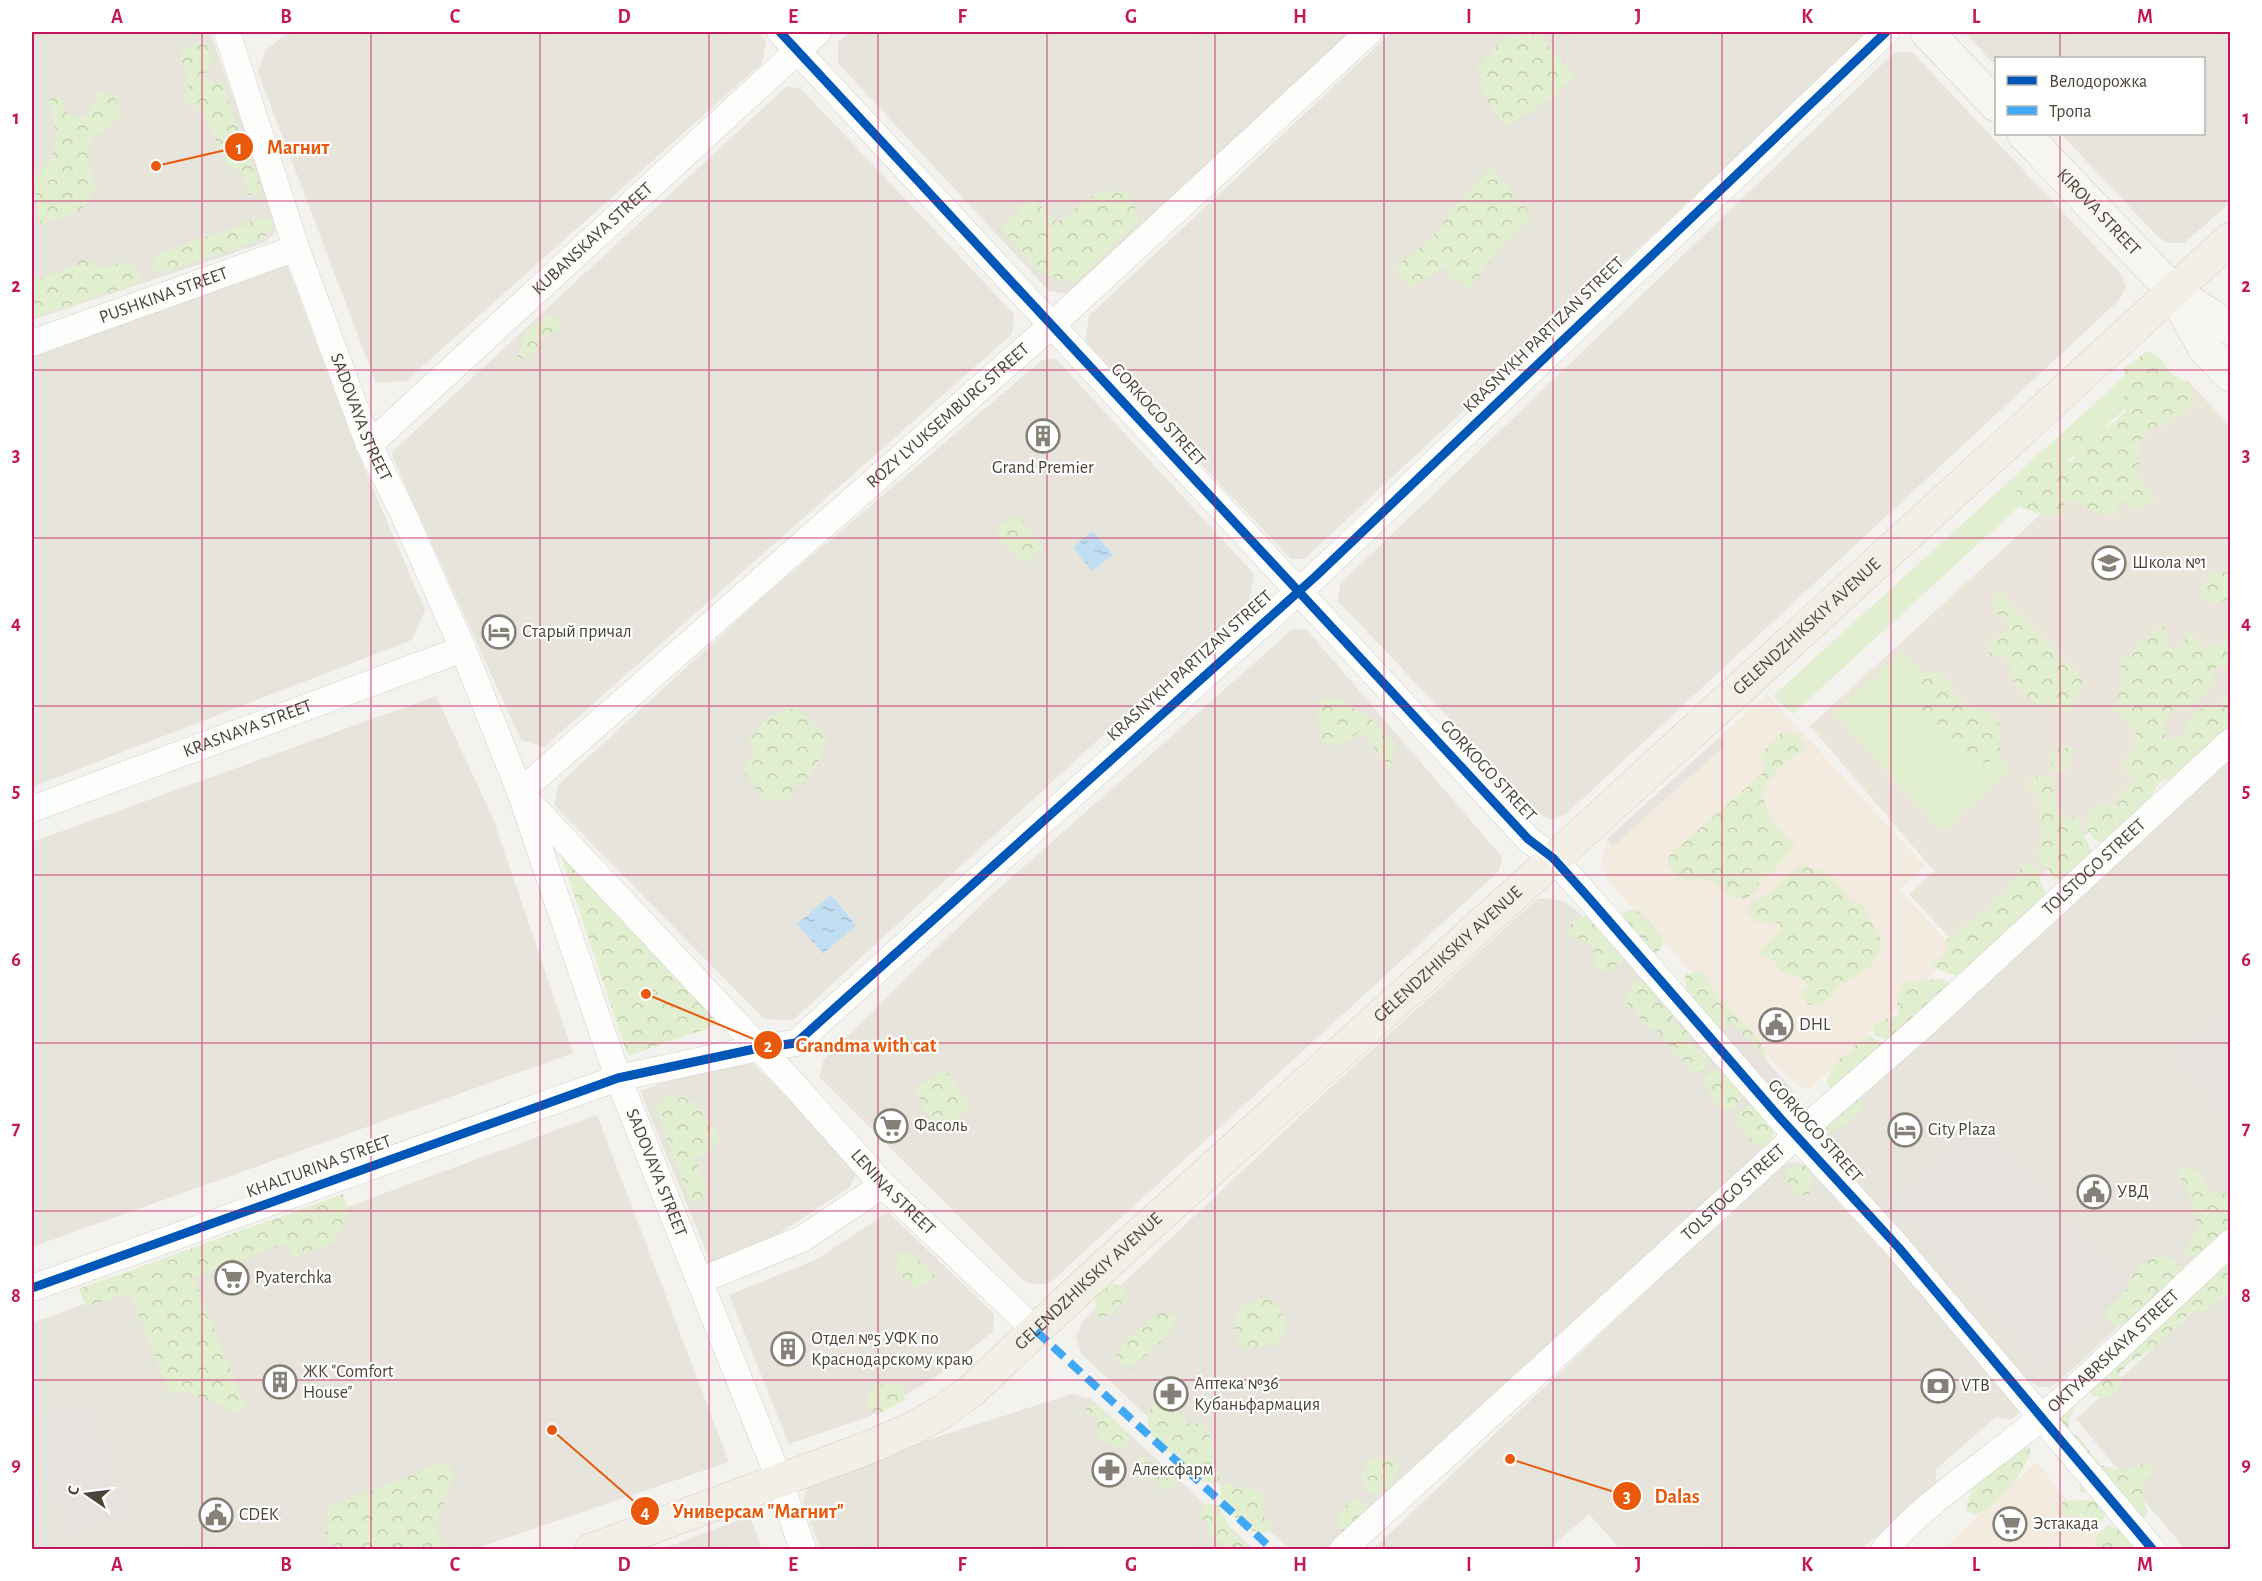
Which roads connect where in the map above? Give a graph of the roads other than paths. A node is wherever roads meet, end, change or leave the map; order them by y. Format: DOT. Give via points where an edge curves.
graph roads {
  1 [pos="780,32"];
  2 [pos="818,32"];
  3 [pos="1369,32"];
  4 [pos="1886,32"];
  5 [pos="1927,32"];
  6 [pos="236,36"];
  7 [pos="797,50"];
  8 [pos="1995,104"];
  9 [pos="2025,135"];
  10 [pos="2230,239"];
  11 [pos="296,248"];
  12 [pos="2173,291"];
  13 [pos="1053,324"];
  14 [pos="2230,328"];
  15 [pos="32,343"];
  16 [pos="2230,375"];
  17 [pos="369,445"];
  18 [pos="1297,591"];
  19 [pos="463,649"];
  20 [pos="2230,742"];
  21 [pos="520,792"];
  22 [pos="32,809"];
  23 [pos="1553,858"];
  24 [pos="759,1048"];
  25 [pos="618,1078"];
  26 [pos="1796,1136"];
  27 [pos="883,1185"];
  28 [pos="2230,1243"];
  29 [pos="699,1281"];
  30 [pos="32,1288"];
  31 [pos="1035,1331"];
  32 [pos="2042,1416"];
  33 [pos="780,1481"];
  34 [pos="591,1550"];
  35 [pos="803,1550"];
  36 [pos="1342,1550"];
  37 [pos="1884,1550"];
  38 [pos="2153,1550"];
  1 -- 7 [label="street, GORKOGO STREET"];
  2 -- 7 [label="street, KUBANSKAYA STREET"];
  3 -- 13 [label="street, ROZY LYUKSEMBURG STREET"];
  4 -- 18 [label="street, KRASNYKH PARTIZAN STREET"];
  5 -- 8 [label="main road"];
  6 -- 11 [label="street, SADOVAYA STREET"];
  7 -- 13 [label="street, GORKOGO STREET"];
  7 -- 17 [label="street, KUBANSKAYA STREET"];
  9 -- 12 [label="main road, KIROVA STREET"];
  10 -- 12 [label="main road, GELENDZHIKSKIY AVENUE"];
  11 -- 15 [label="street, PUSHKINA STREET"];
  11 -- 17 [label="street, SADOVAYA STREET"];
  12 -- 14 [label="main road, KIROVA STREET"];
  12 -- 16 [label="main road, KIROVA STREET" via="2205,349"];
  12 -- 23 [label="main road, GELENDZHIKSKIY AVENUE"];
  13 -- 18 [label="street, GORKOGO STREET"];
  13 -- 21 [label="street, ROZY LYUKSEMBURG STREET"];
  17 -- 19 [label="street, SADOVAYA STREET"];
  18 -- 23 [label="street, GORKOGO STREET" via="1528,839"];
  18 -- 24 [label="street, KRASNYKH PARTIZAN STREET" via="796,1043"];
  19 -- 21 [label="street, SADOVAYA STREET"];
  19 -- 22 [label="street, KRASNAYA STREET"];
  20 -- 26 [label="street, TOLSTOGO STREET" via="1919,1029"];
  21 -- 24 [label="street, SADOVAYA STREET"];
  21 -- 25 [label="street, SADOVAYA STREET"];
  23 -- 26 [label="street, GORKOGO STREET"];
  23 -- 31 [label="main road, GELENDZHIKSKIY AVENUE"];
  24 -- 25 [label="street, KRASNYKH PARTIZAN STREET"];
  24 -- 27 [label="street, LENINA STREET"];
  25 -- 29 [label="street, SADOVAYA STREET"];
  25 -- 30 [label="street, KHALTURINA STREET"];
  26 -- 32 [label="street, GORKOGO STREET" via="1899,1248"];
  26 -- 36 [label="street, TOLSTOGO STREET"];
  27 -- 29 [label="street" via="802,1239"];
  27 -- 31 [label="street, LENINA STREET"];
  28 -- 32 [label="street, OKTYABRSKAYA STREET"];
  29 -- 33 [label="street, SADOVAYA STREET"];
  31 -- 33 [label="main road, GELENDZHIKSKIY AVENUE" via="970,1392 942,1412 870,1447"];
  32 -- 37 [label="street, OKTYABRSKAYA STREET" via="1940,1497"];
  32 -- 38 [label="street, GORKOGO STREET"];
  33 -- 34 [label="main road, GELENDZHIKSKIY AVENUE"];
  33 -- 35 [label="street, SADOVAYA STREET"];
}
